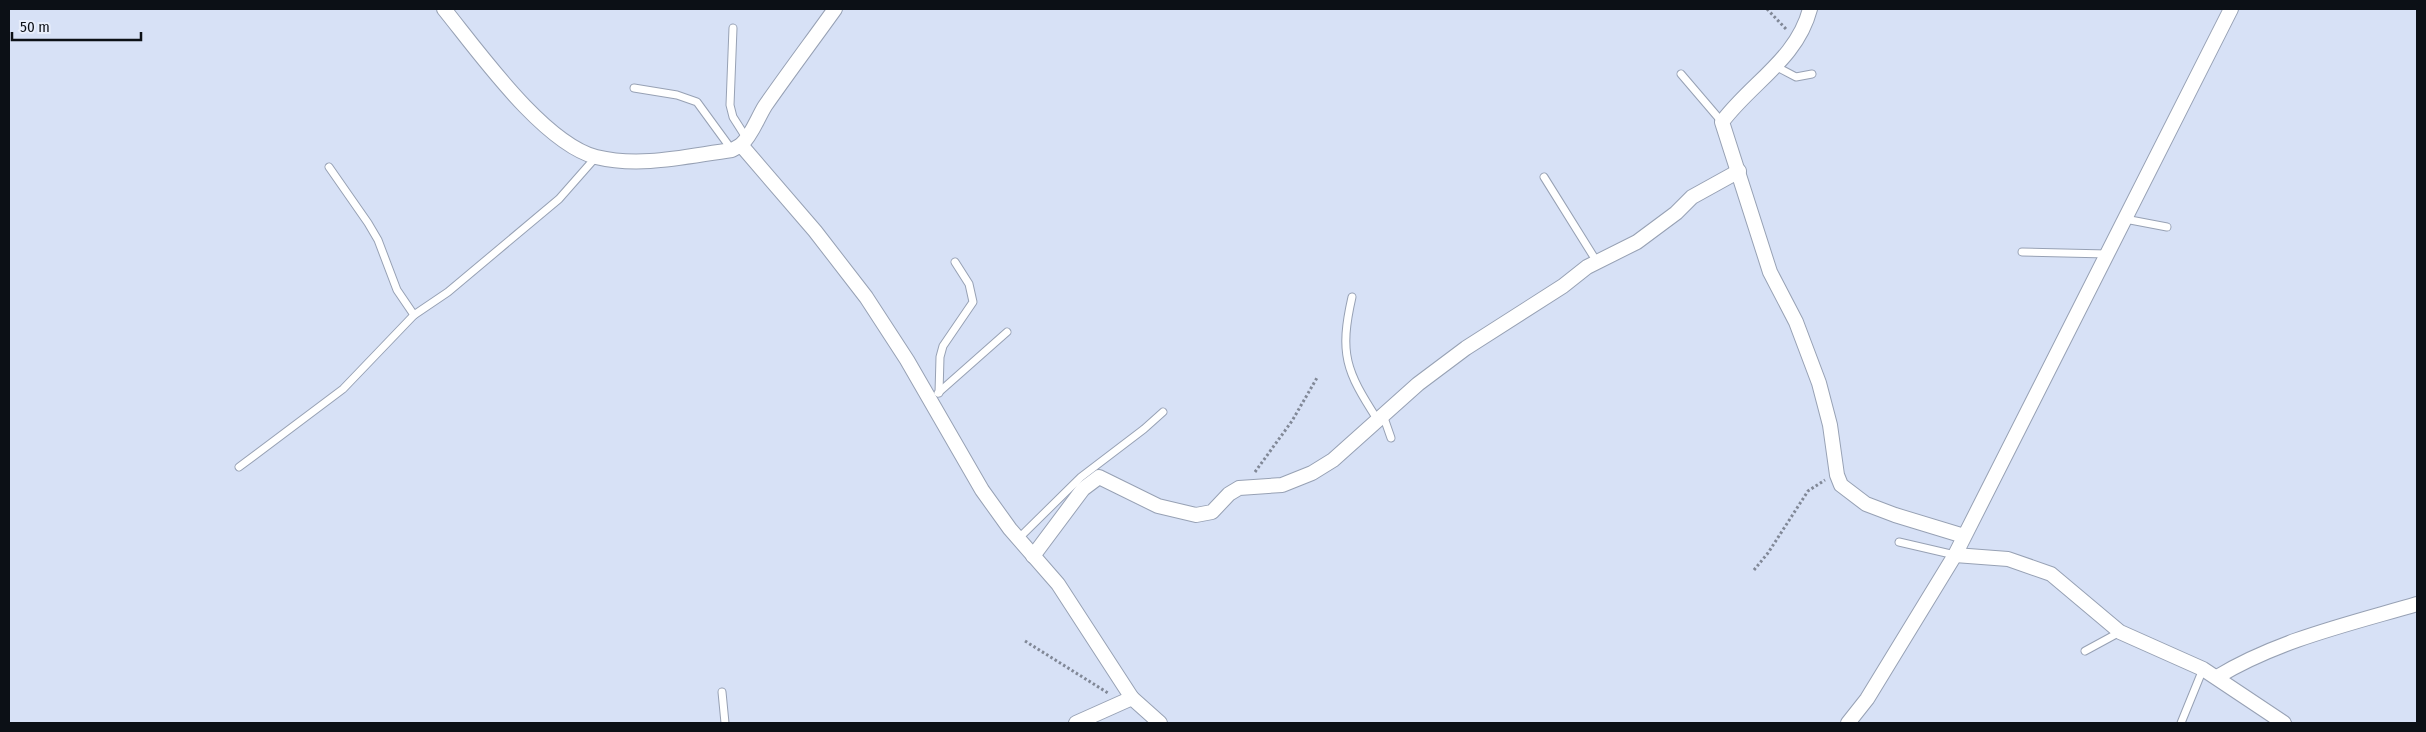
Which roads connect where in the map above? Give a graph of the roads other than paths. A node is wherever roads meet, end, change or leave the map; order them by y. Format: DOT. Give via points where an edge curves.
graph roads {
  1 [pos="444,9"];
  2 [pos="835,9"];
  3 [pos="1810,9"];
  4 [pos="2230,9"];
  5 [pos="733,28"];
  6 [pos="1776,67"];
  7 [pos="1681,74"];
  8 [pos="1812,74"];
  9 [pos="634,88"];
  10 [pos="1722,122"];
  11 [pos="740,145"];
  12 [pos="596,157"];
  13 [pos="329,167"];
  14 [pos="1739,171"];
  15 [pos="1544,177"];
  16 [pos="2124,218"];
  17 [pos="2167,227"];
  18 [pos="2022,252"];
  19 [pos="2107,254"];
  20 [pos="955,262"];
  21 [pos="1596,262"];
  22 [pos="1352,297"];
  23 [pos="414,315"];
  24 [pos="1007,332"];
  25 [pos="935,396"];
  26 [pos="1163,412"];
  27 [pos="1380,416"];
  28 [pos="1391,438"];
  29 [pos="239,467"];
  30 [pos="1964,536"];
  31 [pos="1018,539"];
  32 [pos="1899,542"];
  33 [pos="1955,555"];
  34 [pos="1033,556"];
  35 [pos="2417,604"];
  36 [pos="2120,632"];
  37 [pos="2085,651"];
  38 [pos="2203,669"];
  39 [pos="2217,678"];
  40 [pos="722,692"];
  41 [pos="1128,701"];
  42 [pos="725,723"];
  43 [pos="1076,723"];
  44 [pos="1160,723"];
  45 [pos="1848,723"];
  46 [pos="2181,723"];
  47 [pos="2284,723"];
  1 -- 12 [label="street" via="524,106 562,139"];
  2 -- 11 [label="street"];
  3 -- 6 [label="street" via="1796,40"];
  4 -- 16 [label="street"];
  5 -- 11 [label="lane" via="730,105"];
  6 -- 8 [label="lane" via="1796,77"];
  6 -- 10 [label="street" via="1745,93"];
  7 -- 10 [label="lane"];
  9 -- 11 [label="lane" via="697,102"];
  10 -- 14 [label="street"];
  11 -- 12 [label="street" via="667,161 639,162"];
  11 -- 25 [label="street" via="815,231"];
  12 -- 23 [label="lane" via="560,199 448,292"];
  13 -- 23 [label="lane" via="378,240 397,290"];
  14 -- 21 [label="street" via="1692,197 1637,242"];
  14 -- 30 [label="street" via="1770,272 1796,322 1819,384 1830,425 1837,475 1846,490 1866,504"];
  15 -- 21 [label="lane"];
  16 -- 17 [label="lane"];
  16 -- 19 [label="street"];
  18 -- 19 [label="lane"];
  19 -- 30 [label="street"];
  20 -- 25 [label="lane" via="970,284 973,302 943,346"];
  21 -- 27 [label="street" via="1466,348"];
  22 -- 27 [label="lane" via="1345,352 1356,386"];
  23 -- 29 [label="lane" via="343,389"];
  24 -- 25 [label="lane"];
  25 -- 31 [label="street" via="982,490"];
  26 -- 31 [label="lane" via="1081,477"];
  27 -- 28 [label="lane"];
  27 -- 34 [label="street" via="1333,460 1312,474 1282,485 1239,488 1212,512 1196,515 1158,506 1099,477 1083,489"];
  30 -- 33 [label="street"];
  31 -- 34 [label="street"];
  32 -- 33 [label="lane"];
  33 -- 36 [label="street" via="2008,559 2051,574"];
  33 -- 45 [label="street"];
  34 -- 41 [label="street" via="1058,584"];
  35 -- 39 [label="street" via="2274,648"];
  36 -- 37 [label="lane"];
  36 -- 38 [label="street"];
  38 -- 39 [label="street"];
  38 -- 46 [label="lane"];
  39 -- 47 [label="street"];
  40 -- 42 [label="lane"];
  41 -- 43 [label="street"];
  41 -- 44 [label="street"];
}
